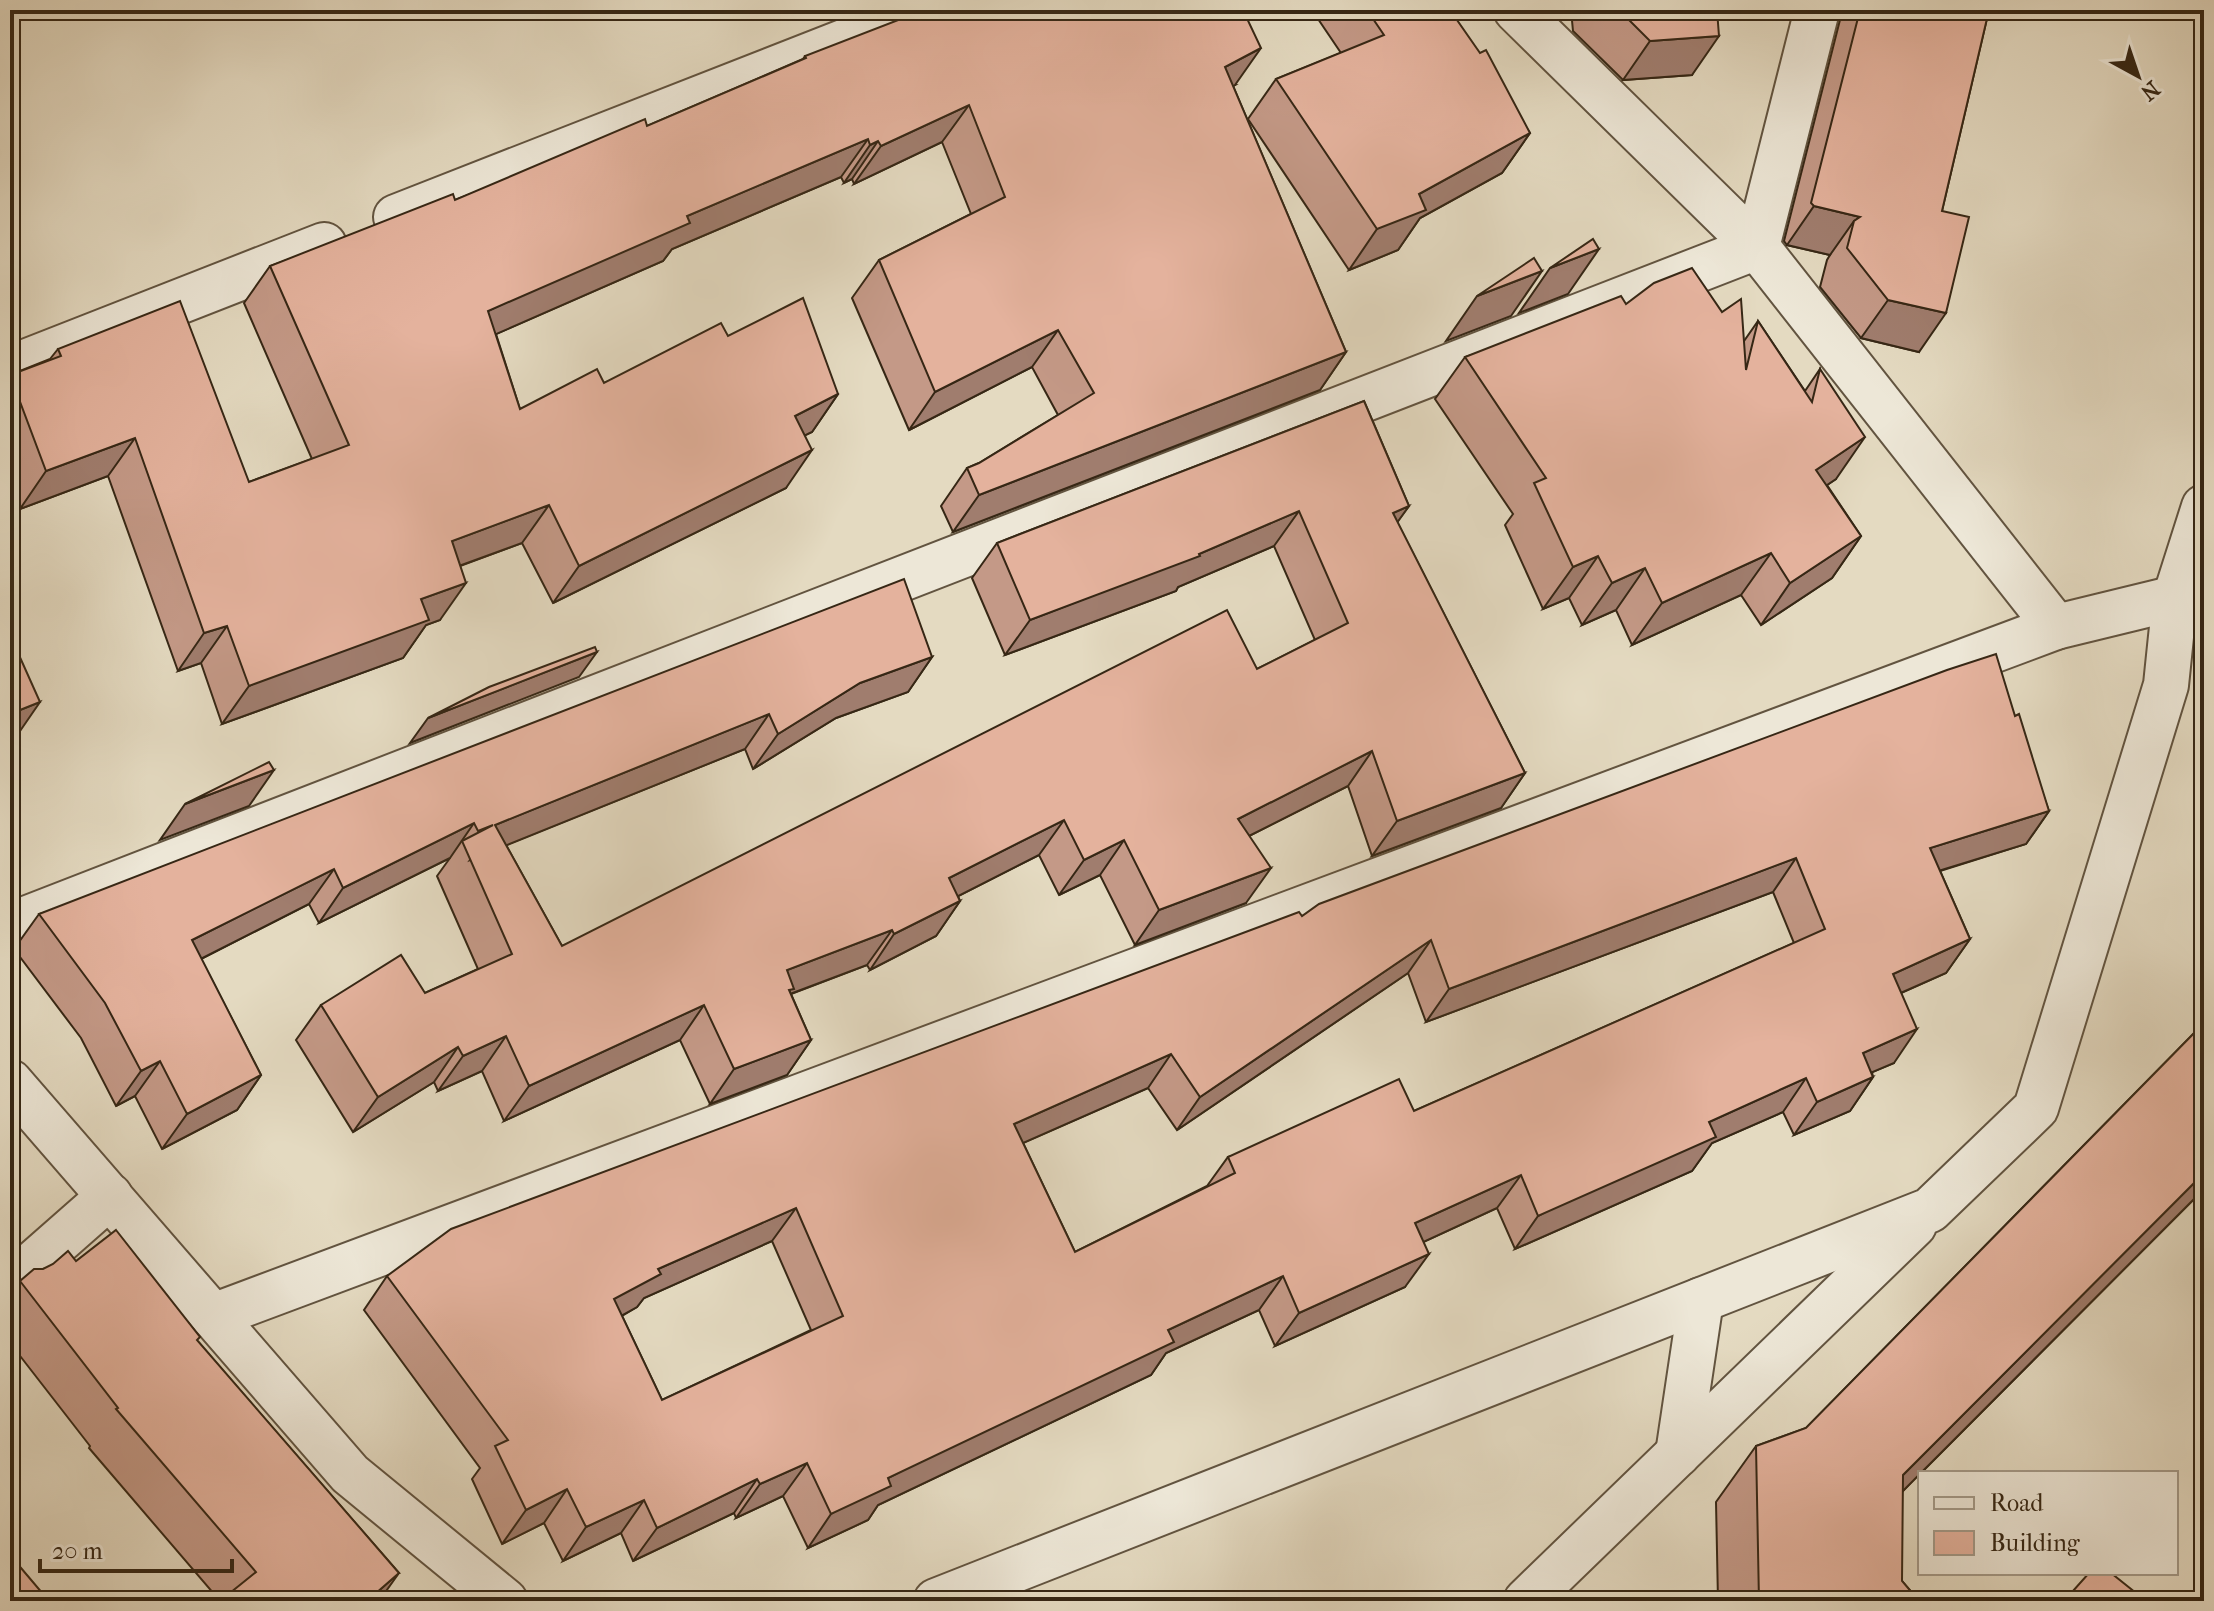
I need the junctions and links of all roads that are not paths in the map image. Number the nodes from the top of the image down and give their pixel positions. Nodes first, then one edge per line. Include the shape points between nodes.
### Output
1 (925, 10) edge
2 (1516, 10) edge
3 (1817, 10) edge
4 (1757, 247) junction
5 (10, 368) edge
6 (2204, 507) edge
7 (2190, 607) edge
8 (2056, 627) junction
9 (10, 925) edge
10 (10, 1082) edge
11 (110, 1196) junction
12 (1930, 1210) junction
13 (10, 1284) edge
14 (1701, 1300) junction
15 (213, 1316) junction
16 (1678, 1454) junction
17 (505, 1601) edge
18 (936, 1601) edge
19 (1526, 1601) edge

1 - 5 street
2 - 4 street
3 - 4 street
4 - 8 street
4 - 9 street
6 - 7 street
7 - 8 street
7 - 12 street via 2036,1108
8 - 15 street
10 - 11 street
11 - 13 street
11 - 15 street
12 - 14 street
12 - 16 street
14 - 16 street
14 - 18 street
15 - 17 street via 350,1474
16 - 19 street

